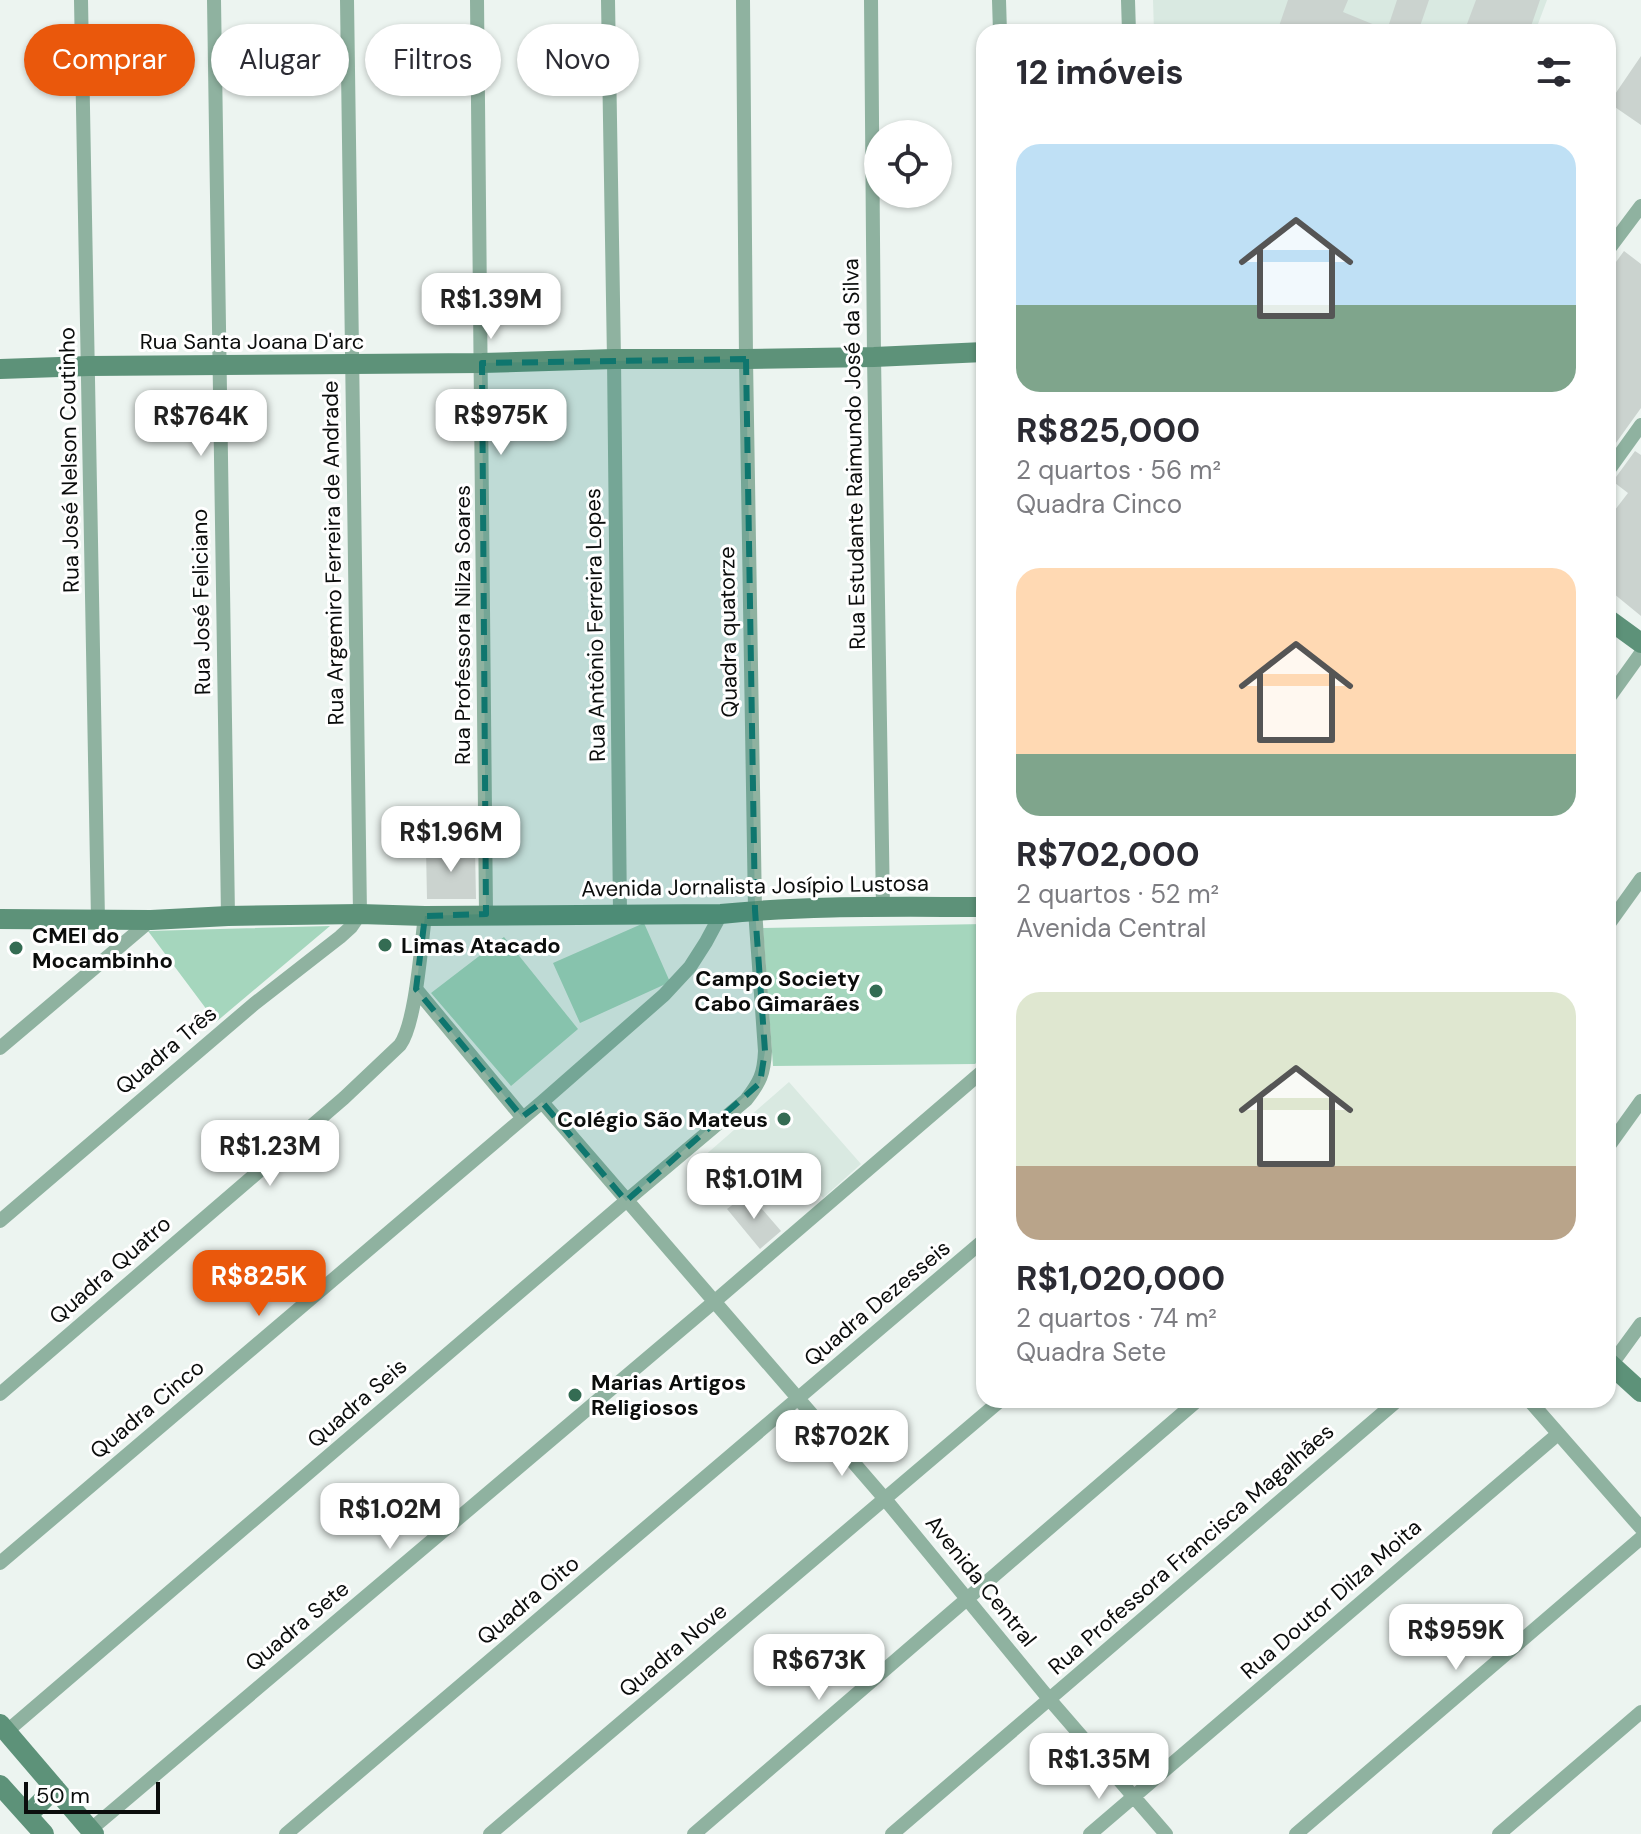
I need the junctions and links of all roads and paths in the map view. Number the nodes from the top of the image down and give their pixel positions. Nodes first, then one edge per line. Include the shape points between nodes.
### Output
1 (81, 0) edge
2 (214, 0) edge
3 (347, 0) edge
4 (477, 0) edge
5 (608, 0) edge
6 (743, 0) edge
7 (871, 0) edge
8 (999, 0) edge
9 (1128, 0) edge
10 (1000, 24) edge
11 (1129, 24) edge
12 (1641, 206) edge
13 (1616, 239) edge
14 (976, 352) edge
15 (874, 357) junction
16 (614, 359) junction
17 (746, 359) junction
18 (482, 363) junction
19 (352, 364) junction
20 (89, 366) junction
21 (219, 366) junction
22 (0, 369) edge
23 (1641, 425) edge
24 (1616, 460) edge
25 (1616, 625) edge
26 (1641, 643) edge
27 (1641, 653) edge
28 (1616, 688) edge
29 (1641, 879) edge
30 (883, 907) junction
31 (976, 907) edge
32 (755, 910) junction
33 (620, 913) junction
34 (360, 914) junction
35 (486, 914) junction
36 (721, 914) junction
37 (1616, 914) edge
38 (228, 916) junction
39 (425, 916) junction
40 (0, 919) edge
41 (98, 920) junction
42 (151, 920) junction
43 (416, 989) junction
44 (0, 1048) edge
45 (976, 1077) edge
46 (1641, 1101) edge
47 (542, 1102) junction
48 (522, 1117) junction
49 (1616, 1136) edge
50 (626, 1201) junction
51 (0, 1221) edge
52 (976, 1247) edge
53 (715, 1301) junction
54 (1641, 1324) edge
55 (1616, 1355) edge
56 (1616, 1369) edge
57 (1641, 1392) edge
58 (0, 1394) edge
59 (798, 1399) junction
60 (992, 1408) edge
61 (1189, 1408) edge
62 (1389, 1408) edge
63 (1536, 1408) edge
64 (1558, 1434) junction
65 (885, 1499) junction
66 (1641, 1528) edge
67 (1641, 1538) edge
68 (0, 1563) edge
69 (968, 1599) junction
70 (1050, 1700) junction
71 (1641, 1712) edge
72 (3, 1728) edge
73 (0, 1785) edge
74 (55, 1788) junction
75 (1133, 1797) junction
76 (28, 1815) junction
77 (92, 1832) edge
78 (44, 1834) edge
79 (286, 1834) edge
80 (490, 1834) edge
81 (694, 1834) edge
82 (892, 1834) edge
83 (1090, 1834) edge
84 (1166, 1834) edge
85 (1296, 1834) edge
86 (1499, 1834) edge

1 - 20 street, Rua José Nelson Coutinho
2 - 21 street, Rua José Feliciano
3 - 19 street, Rua Argemiro Ferreira de Andrade
4 - 18 street, Rua Professora Nilza Soares
5 - 16 street, Rua Antônio Ferreira Lopes
6 - 17 street, Quadra quatorze
7 - 15 street, Rua Estudante Raimundo José da Silva
8 - 10 street
9 - 11 street
12 - 13 street
14 - 15 street, Rua Santa Joana D'arc
15 - 17 street, Rua Santa Joana D'arc
15 - 30 street, Rua Estudante Raimundo José da Silva
16 - 17 street, Rua Santa Joana D'arc
16 - 18 street, Rua Santa Joana D'arc
16 - 33 street, Rua Antônio Ferreira Lopes
17 - 32 street, Quadra quatorze
18 - 19 street, Rua Santa Joana D'arc
18 - 35 street, Rua Professora Nilza Soares
19 - 21 street, Rua Santa Joana D'arc
19 - 34 street, Rua Argemiro Ferreira de Andrade
20 - 21 street, Rua Santa Joana D'arc
20 - 22 street, Rua Santa Joana D'arc
20 - 41 street, Rua José Nelson Coutinho
21 - 38 street, Rua José Feliciano
23 - 24 street
25 - 26 street
27 - 28 street
29 - 37 street
30 - 31 street, Avenida Jornalista Josípio Lustosa
30 - 32 street, Avenida Jornalista Josípio Lustosa
32 - 36 street, Avenida Jornalista Josípio Lustosa
32 - 50 street, Quadra quatorze via 765,1051 760,1083
33 - 35 street, Avenida Jornalista Josípio Lustosa
33 - 36 street, Avenida Jornalista Josípio Lustosa
34 - 38 street, Avenida Jornalista Josípio Lustosa
34 - 39 street, Avenida Jornalista Josípio Lustosa
34 - 51 street, Quadra Três via 340,937
35 - 39 street, Avenida Jornalista Josípio Lustosa
36 - 47 street via 690,967 664,995
38 - 42 street, Avenida Jornalista Josípio Lustosa
39 - 43 street, Quadra Quatro
40 - 41 street, Avenida Jornalista Josípio Lustosa
41 - 42 street, Avenida Jornalista Josípio Lustosa
42 - 44 street
43 - 48 street
43 - 58 street, Quadra Quatro via 406,1037 373,1072
45 - 53 street, Quadra Sete
46 - 49 street
47 - 48 street, Quadra Cinco
47 - 50 street, Avenida Central
48 - 68 street, Quadra Cinco
50 - 53 street, Avenida Central
50 - 72 street, Quadra Seis
52 - 59 street, Quadra Dezesseis
53 - 59 street, Avenida Central
53 - 77 street, Quadra Sete
54 - 55 street
56 - 57 street
59 - 65 street, Avenida Central
59 - 79 street, Quadra Oito
60 - 65 street, Quadra Nove
61 - 69 street
62 - 70 street, Rua Professora Francisca Magalhães
63 - 64 street
64 - 66 street
64 - 75 street, Rua Doutor Dilza Moita
65 - 69 street, Avenida Central
65 - 80 street, Quadra Nove
67 - 85 street
69 - 70 street, Avenida Central
69 - 81 street
70 - 75 street, Avenida Central
70 - 82 street, Rua Professora Francisca Magalhães
71 - 86 street
72 - 74 street
73 - 76 street
74 - 76 street
74 - 77 street
75 - 83 street, Rua Doutor Dilza Moita
75 - 84 street, Avenida Central
76 - 78 street

